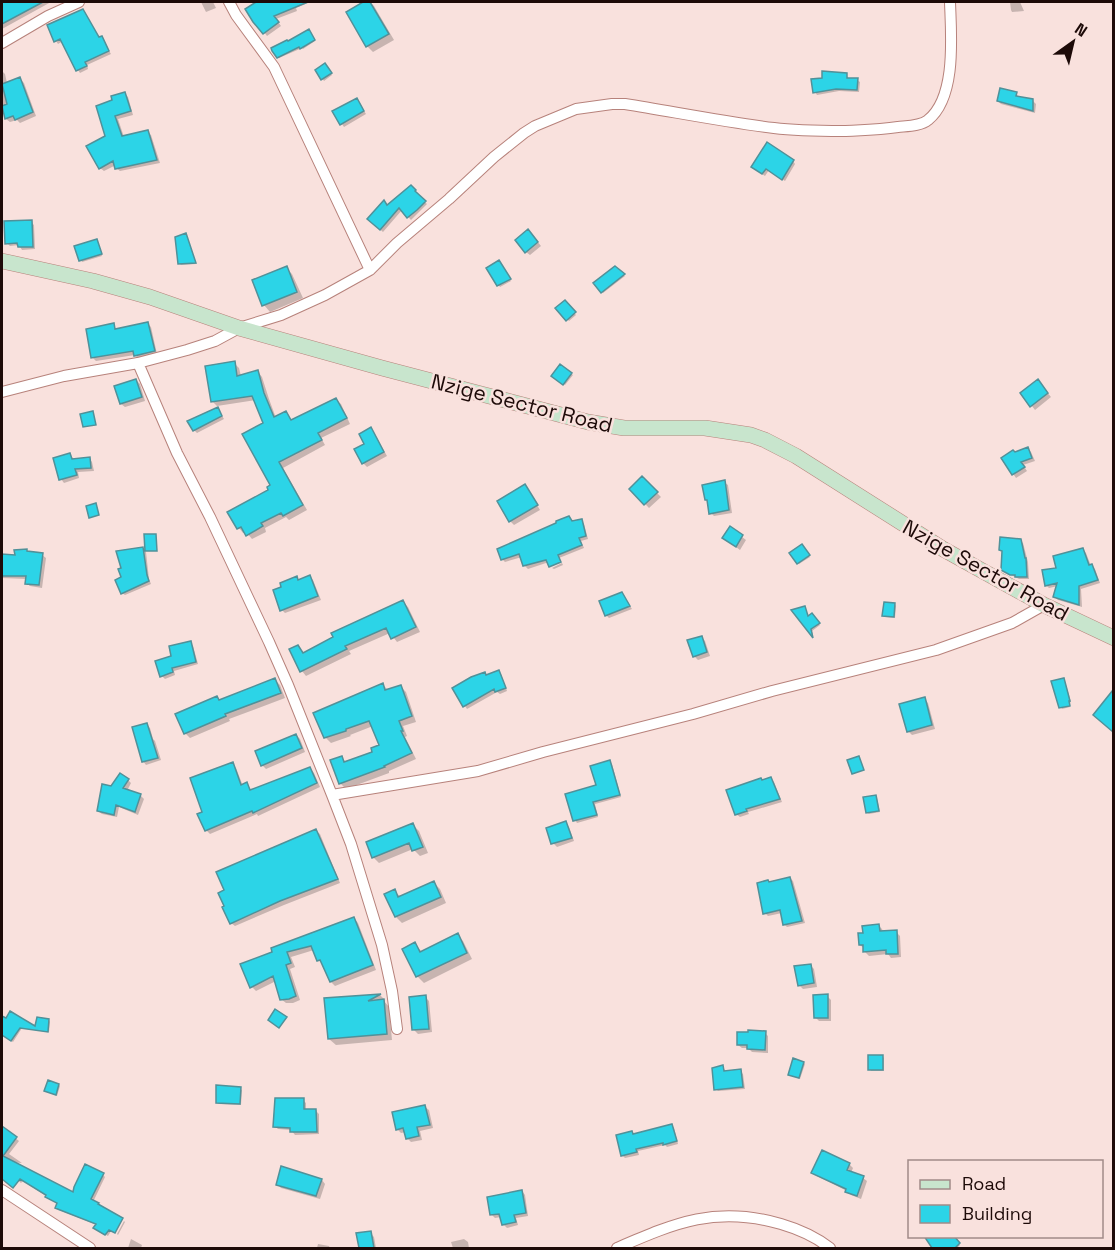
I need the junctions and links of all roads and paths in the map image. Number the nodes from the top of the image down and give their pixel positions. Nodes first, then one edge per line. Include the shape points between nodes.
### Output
1 (79, 2) edge
2 (229, 2) edge
3 (950, 2) edge
4 (2, 43) edge
5 (2, 261) edge
6 (370, 270) junction
7 (239, 328) junction
8 (138, 363) junction
9 (2, 392) edge
10 (1044, 605) junction
11 (1113, 638) edge
12 (332, 795) junction
13 (397, 1029) dead end
14 (2, 1190) edge
15 (90, 1248) edge
16 (617, 1248) edge
17 (830, 1248) edge

1 - 4 street
2 - 6 street via 274,67
3 - 6 street via 949,78 942,101 927,121 878,130 816,131 625,104 576,109 535,126 509,145
5 - 7 main road, Nzige Sector Road via 150,297
6 - 7 street via 281,315
7 - 8 street via 215,341
7 - 10 main road, Nzige Sector Road via 588,422 624,428 711,429 758,437
8 - 9 street
8 - 12 street via 269,642
10 - 11 main road, Nzige Sector Road
10 - 12 street via 1012,623 936,650 478,771
12 - 13 street via 382,945
14 - 15 street
16 - 17 street via 678,1223 737,1216 795,1228

